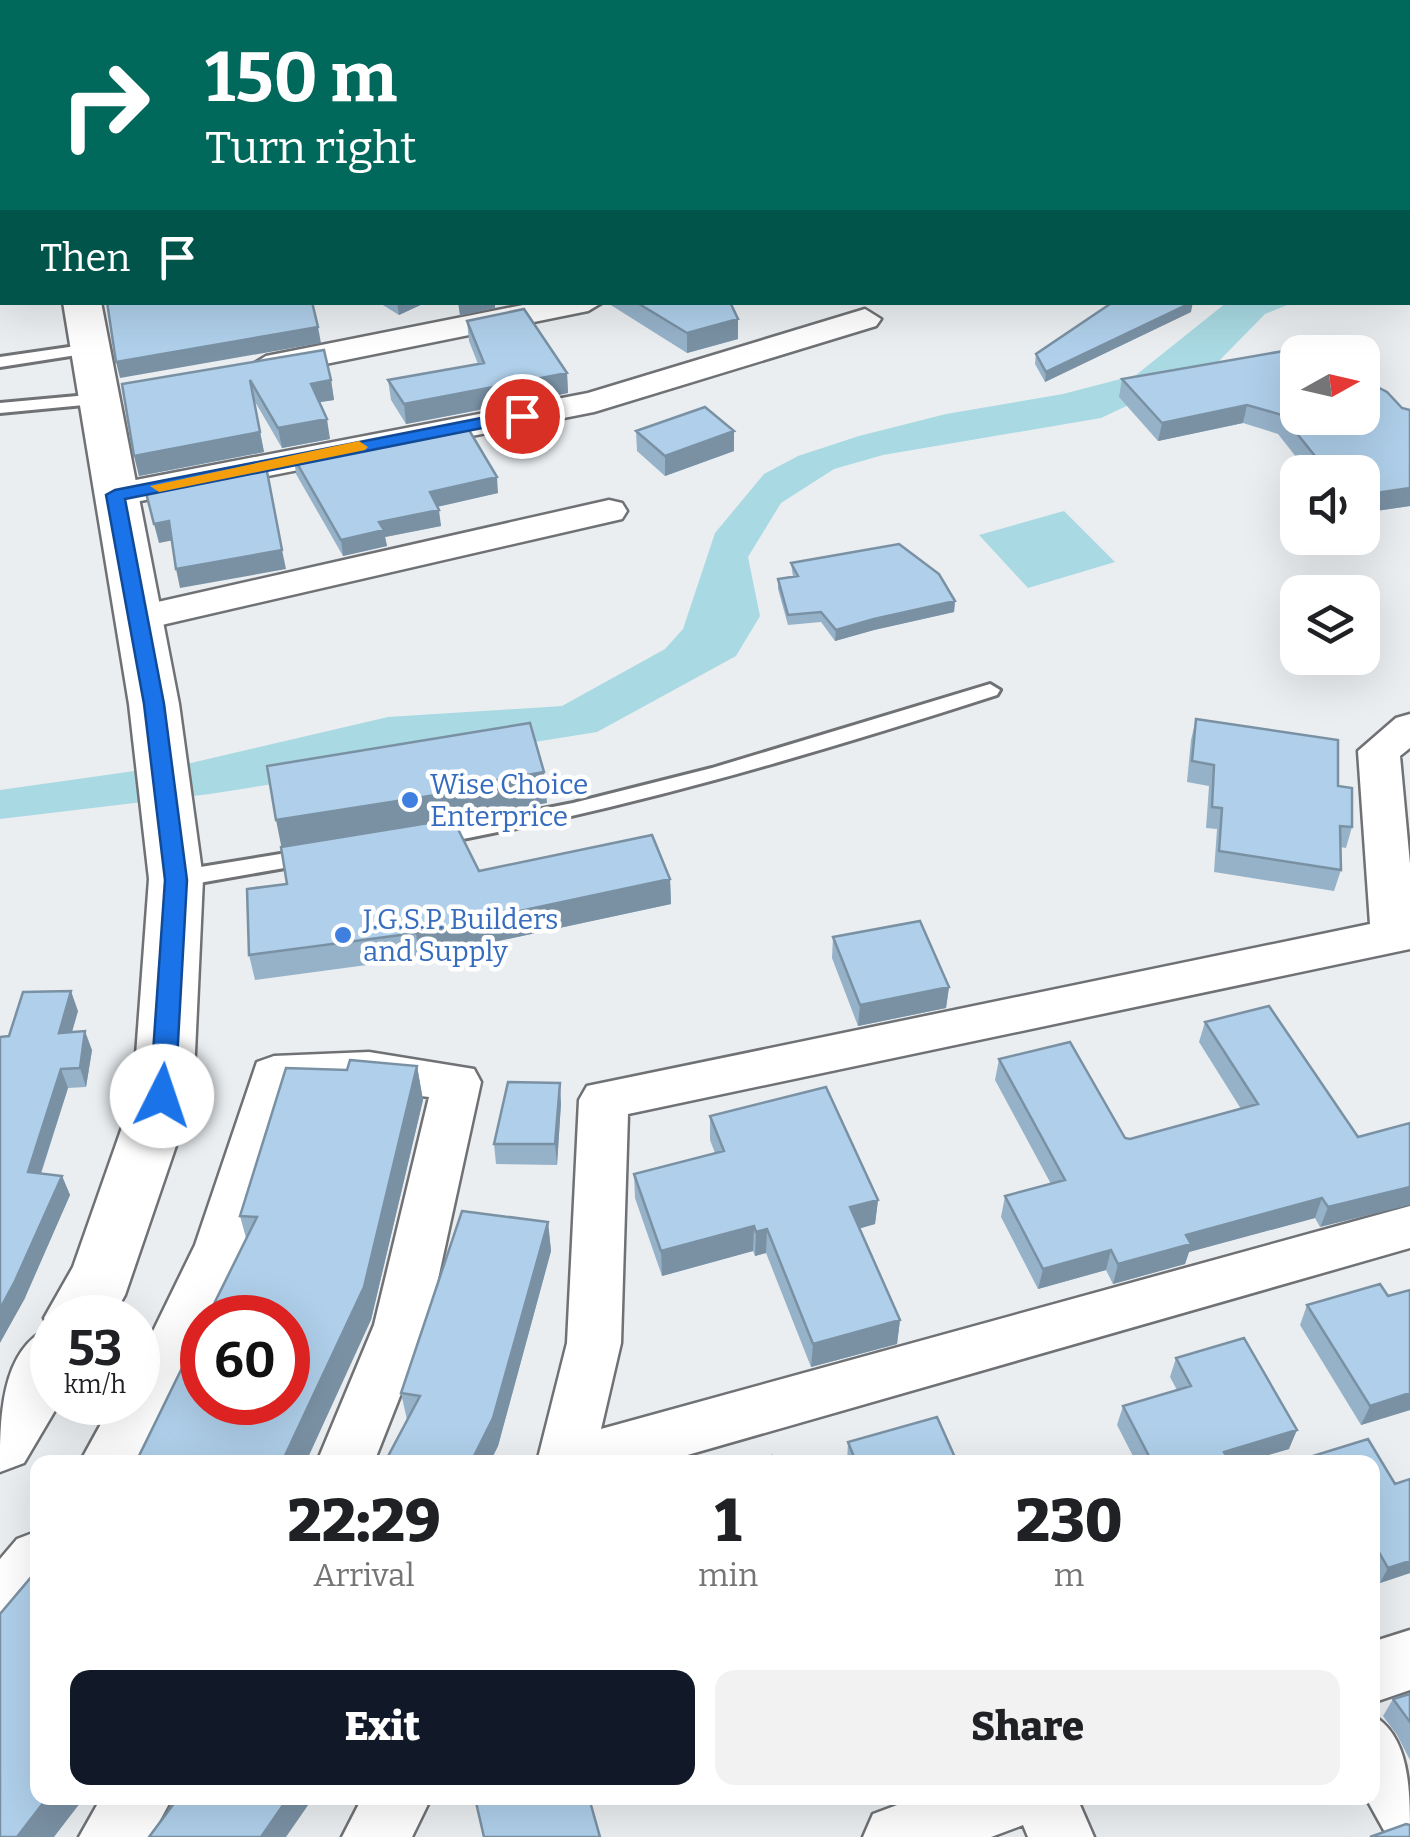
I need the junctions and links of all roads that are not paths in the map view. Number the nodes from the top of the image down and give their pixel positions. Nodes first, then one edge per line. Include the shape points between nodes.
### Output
1 (83, 305) edge
2 (573, 305) edge
3 (865, 320) dead end
4 (90, 348) junction
5 (0, 362) edge
6 (232, 372) edge
7 (111, 394) junction
8 (0, 408) edge
9 (115, 495) junction
10 (610, 511) dead end
11 (140, 618) junction
12 (990, 690) dead end
13 (1410, 727) edge
14 (402, 842) edge
15 (327, 855) edge
16 (176, 880) junction
17 (1402, 935) edge
18 (1410, 1227) edge
19 (90, 1295) edge
20 (30, 1392) edge
21 (0, 1441) edge
22 (112, 1455) edge
23 (350, 1455) edge
24 (567, 1455) edge
25 (599, 1455) edge
26 (30, 1568) edge
27 (0, 1603) edge
28 (1410, 1660) edge
29 (1380, 1670) edge
30 (1380, 1760) edge
31 (135, 1805) edge
32 (396, 1805) edge
33 (990, 1805) edge
34 (1047, 1805) edge
35 (1410, 1814) edge
36 (112, 1837) edge
37 (375, 1837) edge
38 (896, 1837) edge
39 (1061, 1837) edge

1 - 4 main road
2 - 6 street
3 - 9 street via 594,402
4 - 5 lane
4 - 7 main road
7 - 8 lane
7 - 9 main road
9 - 11 main road
10 - 11 street
11 - 16 main road
12 - 14 lane via 790,754 534,821
13 - 17 street via 1378,750
15 - 16 lane
16 - 19 main road via 162,1096
17 - 24 street via 604,1100 594,1343
18 - 25 street
20 - 21 main road
22 - 23 street via 222,1244 274,1075 369,1070 457,1082 426,1235 368,1420
26 - 27 street
28 - 29 street
30 - 35 street
31 - 36 street
32 - 37 street
33 - 38 street
34 - 39 street

